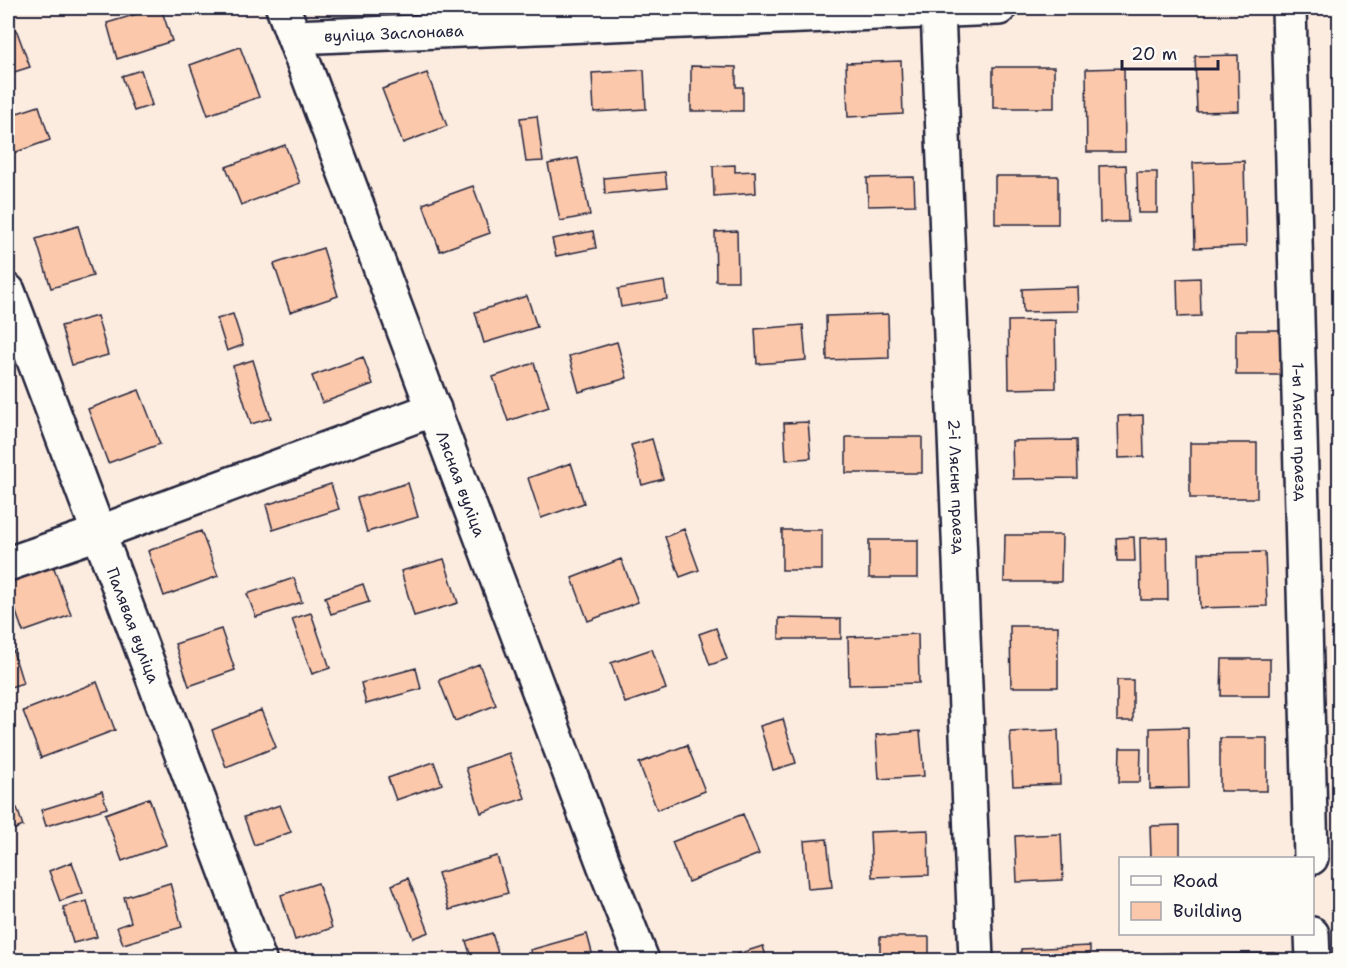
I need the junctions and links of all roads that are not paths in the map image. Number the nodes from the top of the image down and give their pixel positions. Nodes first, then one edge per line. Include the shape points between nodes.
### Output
1 (999, 8) edge
2 (1288, 8) edge
3 (938, 10) junction
4 (289, 22) edge
5 (8, 291) edge
6 (434, 409) junction
7 (98, 533) junction
8 (8, 564) edge
9 (1311, 857) edge
10 (1312, 935) edge
11 (259, 960) edge
12 (642, 960) edge
13 (976, 960) edge
14 (1313, 960) edge

1 - 3 street, вуліца Заслонава
2 - 9 street, 1-ы Лясны праезд
3 - 4 street, вуліца Заслонава
3 - 13 street, 2-і Лясны праезд
4 - 6 street, Лясная вуліца
5 - 7 street, Палявая вуліца
6 - 7 street
6 - 12 street, Лясная вуліца
7 - 8 street
7 - 11 street, Палявая вуліца
10 - 14 street

